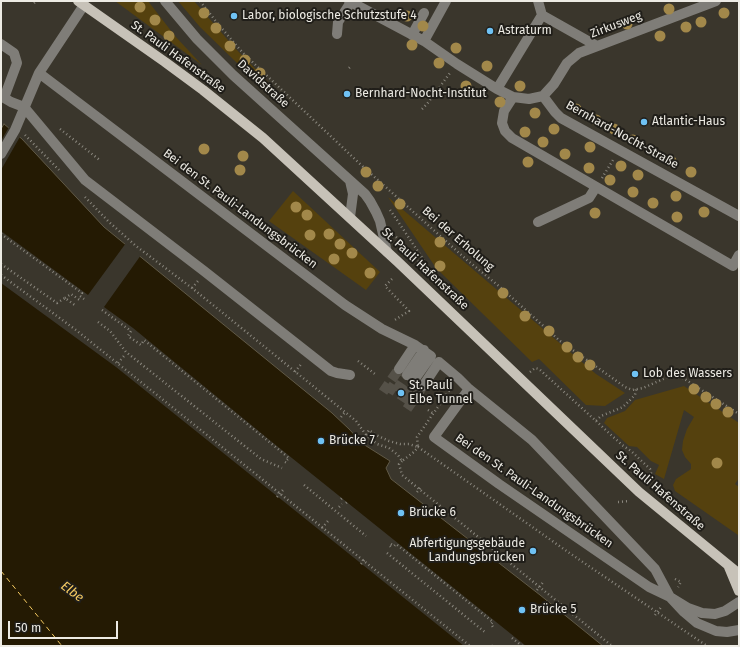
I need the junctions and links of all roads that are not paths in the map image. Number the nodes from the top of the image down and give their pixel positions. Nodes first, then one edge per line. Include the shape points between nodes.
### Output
1 (165, 1) edge
2 (446, 1) edge
3 (538, 1) edge
4 (716, 1) edge
5 (350, 2) edge
6 (81, 3) edge
7 (424, 13) dead end
8 (542, 15) junction
9 (338, 34) dead end
10 (412, 35) junction
11 (424, 41) junction
12 (1, 44) edge
13 (597, 46) junction
14 (39, 73) junction
15 (497, 89) junction
16 (543, 96) junction
17 (2, 97) edge
18 (513, 97) junction
19 (24, 107) junction
20 (1, 154) edge
21 (350, 181) junction
22 (596, 187) junction
23 (739, 216) edge
24 (350, 217) junction
25 (538, 222) dead end
26 (387, 252) junction
27 (739, 255) edge
28 (427, 353) junction
29 (350, 376) dead end
30 (423, 386) tunnel mouth
31 (469, 389) junction
32 (728, 566) junction
33 (739, 566) edge
34 (739, 574) edge
35 (739, 591) edge
36 (670, 597) junction
37 (739, 602) edge
38 (739, 630) edge

1 - 21 street, Davidstraße via 197,39 233,75
2 - 11 street
3 - 8 street
4 - 13 street, Zirkusweg
5 - 9 street via 338,22
5 - 10 street
6 - 14 street
6 - 24 main road, St. Pauli Hafenstraße via 203,90 263,138
7 - 10 street
8 - 13 street
8 - 15 street
10 - 11 street
11 - 15 street
12 - 17 street via 14,53 17,63
13 - 16 street, Zirkusweg via 580,53 567,63
14 - 19 street
14 - 28 street, Bei den St. Pauli-Landungsbrücken via 345,305 382,329
15 - 18 street
16 - 18 street
16 - 23 street, Bernhard-Nocht-Straße via 558,115
17 - 19 street
18 - 22 street via 504,111 502,122 505,131 512,138
19 - 20 street via 15,130
19 - 29 street via 85,180 330,371
21 - 24 street via 353,194
21 - 26 street, Davidstraße via 362,190 373,206 380,221
22 - 25 street via 589,198
22 - 27 street via 733,266
24 - 26 main road, St. Pauli Hafenstraße
26 - 32 main road, St. Pauli Hafenstraße via 639,492
28 - 28 street via 407,374
28 - 30 street
28 - 31 street, Bei den St. Pauli-Landungsbrücken
31 - 36 street, Bei den St. Pauli-Landungsbrücken via 532,440 654,569
31 - 36 street, Bei den St. Pauli-Landungsbrücken via 434,437 649,587
32 - 33 street
32 - 34 main road, St. Pauli Hafenstraße
32 - 35 main road
36 - 37 street, Bei den St. Pauli-Landungsbrücken via 688,608 711,614 725,611
36 - 38 street, Bei den St. Pauli-Landungsbrücken via 698,624 722,632

